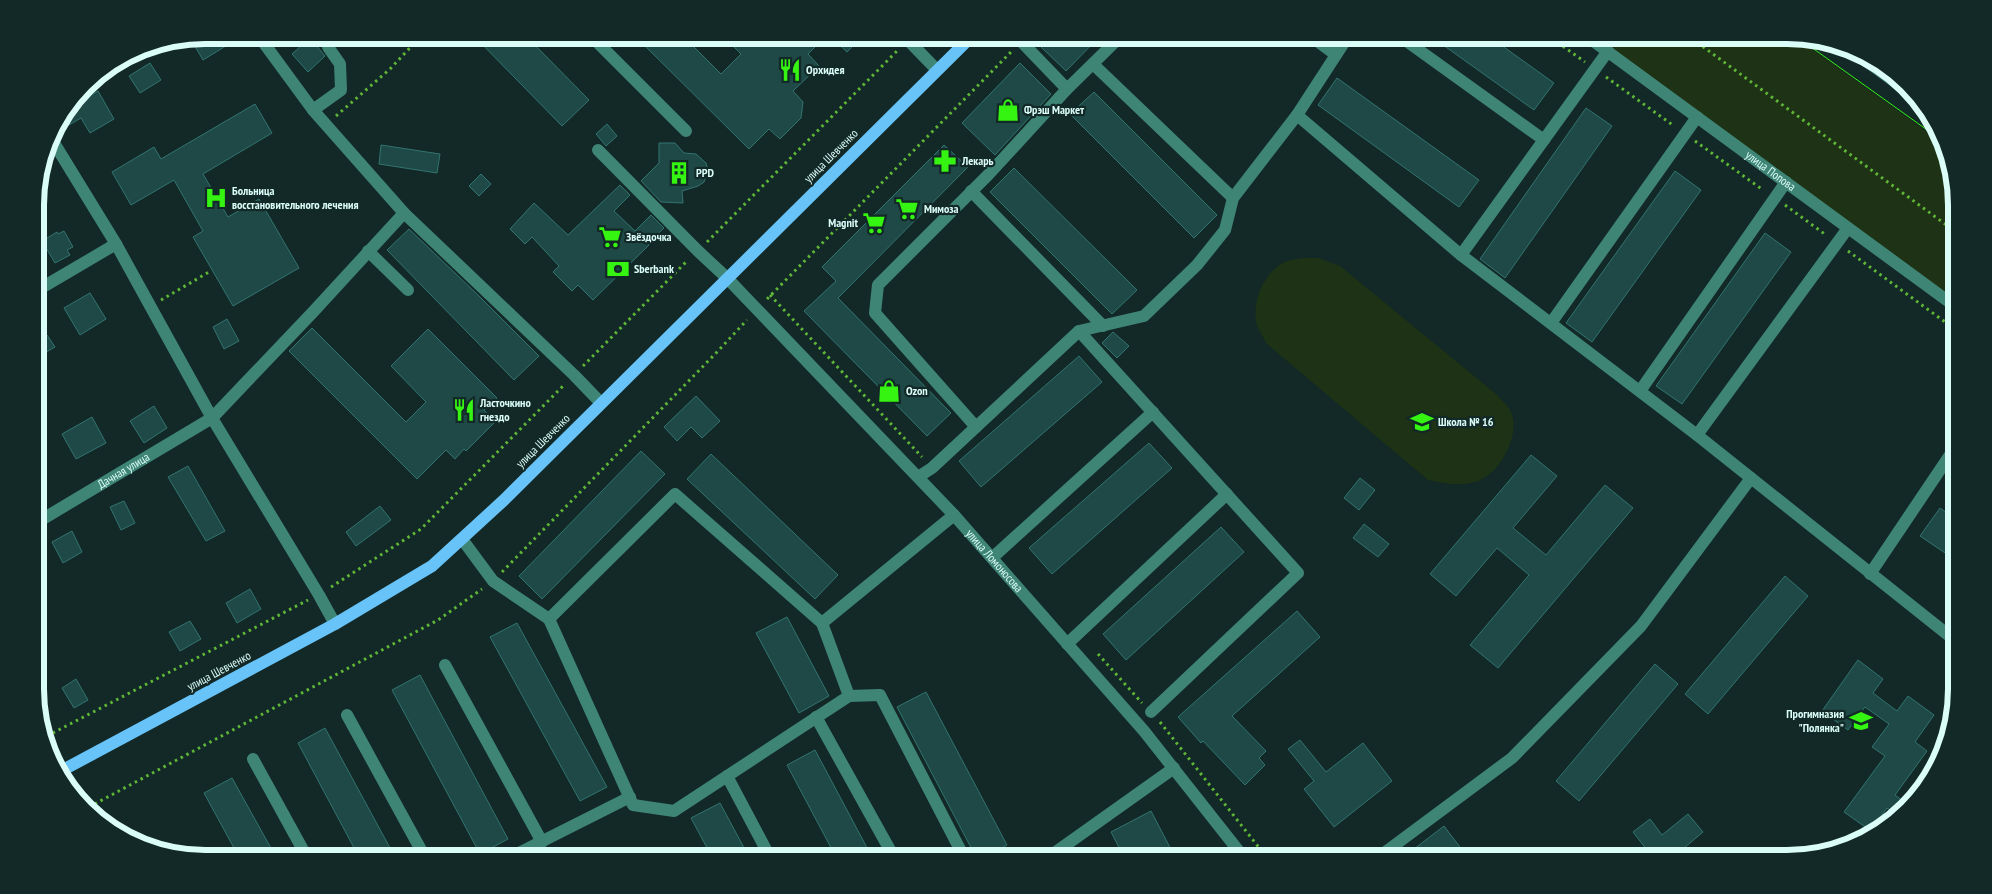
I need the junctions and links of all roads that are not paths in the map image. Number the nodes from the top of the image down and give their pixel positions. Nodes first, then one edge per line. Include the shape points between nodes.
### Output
1 (264, 44) edge
2 (599, 44) edge
3 (911, 44) edge
4 (964, 44) edge
5 (1023, 44) edge
6 (1113, 44) edge
7 (1321, 44) edge
8 (1344, 44) edge
9 (1411, 44) edge
10 (1598, 44) edge
11 (328, 47) dead end
12 (1608, 51) junction
13 (1336, 55) junction
14 (1092, 64) junction
15 (937, 70) junction
16 (1068, 89) junction
17 (312, 110) junction
18 (1297, 115) junction
19 (1697, 117) junction
20 (686, 131) dead end
21 (1544, 140) junction
22 (55, 146) edge
23 (598, 150) dead end
24 (1786, 182) junction
25 (971, 191) junction
26 (1233, 198) junction
27 (404, 213) junction
28 (1848, 228) junction
29 (116, 244) junction
30 (368, 251) junction
31 (1461, 255) junction
32 (727, 278) junction
33 (44, 286) edge
34 (408, 290) dead end
35 (1948, 301) edge
36 (1551, 323) junction
37 (1103, 326) junction
38 (1079, 331) junction
39 (1640, 392) junction
40 (601, 403) junction
41 (1153, 412) junction
42 (212, 418) junction
43 (976, 428) junction
44 (1697, 435) junction
45 (1948, 458) edge
46 (918, 477) junction
47 (1750, 478) junction
48 (1227, 494) junction
49 (954, 515) junction
50 (44, 518) edge
51 (462, 539) junction
52 (992, 558) junction
53 (1870, 574) junction
54 (549, 620) junction
55 (822, 623) junction
56 (335, 624) junction
57 (1948, 635) edge
58 (1068, 644) junction
59 (445, 665) dead end
60 (849, 696) junction
61 (1151, 712) dead end
62 (347, 715) dead end
63 (816, 718) junction
64 (253, 759) dead end
65 (1174, 768) junction
66 (65, 769) edge
67 (727, 776) junction
68 (630, 797) junction
69 (542, 842) junction
70 (303, 850) edge
71 (421, 850) edge
72 (526, 850) edge
73 (766, 850) edge
74 (890, 850) edge
75 (961, 850) edge
76 (1059, 850) edge
77 (1238, 850) edge
78 (1388, 850) edge

1 - 17 street
2 - 20 street
3 - 15 street
4 - 15 main road, улица Шевченко
5 - 16 street
6 - 14 street
7 - 13 street
8 - 13 street
9 - 21 street
10 - 12 street, улица Попова
11 - 17 street via 340,64 341,90
12 - 19 street, улица Попова
12 - 21 street
13 - 18 street
14 - 16 street
14 - 26 street
15 - 32 main road, улица Шевченко
16 - 25 street
17 - 27 street
18 - 26 street
18 - 31 street
19 - 24 street, улица Попова
19 - 36 street
21 - 31 street
22 - 29 street
23 - 32 street, улица Ломоносова
24 - 28 street, улица Попова
24 - 39 street
25 - 37 street
25 - 43 street via 878,285 875,313
26 - 37 street via 1225,230 1197,265 1144,316
27 - 30 street, Дачная улица
27 - 40 street
28 - 35 street, улица Попова
28 - 44 street
29 - 33 street
29 - 42 street
30 - 34 street
30 - 42 street, Дачная улица
31 - 36 street
32 - 40 main road, улица Шевченко
32 - 46 street, улица Ломоносова
36 - 39 street
37 - 38 street
38 - 41 street
38 - 43 street
39 - 44 street
40 - 51 main road, улица Шевченко
41 - 48 street
41 - 52 street
42 - 50 street, Дачная улица
42 - 56 street
43 - 46 street
44 - 47 street
45 - 53 street
46 - 49 street, улица Ломоносова
47 - 53 street
47 - 78 street via 1641,626 1518,751
48 - 58 street
48 - 61 street via 1298,573
49 - 52 street, улица Ломоносова
49 - 55 street
51 - 54 street via 493,581
51 - 56 main road, улица Шевченко via 432,566
52 - 58 street, улица Ломоносова
53 - 57 street
54 - 55 street via 675,494
54 - 68 street
55 - 60 street
56 - 66 main road, улица Шевченко
58 - 65 street, улица Ломоносова
59 - 69 street
60 - 63 street
60 - 75 street via 880,695
62 - 71 street
63 - 67 street
63 - 74 street
64 - 70 street
65 - 76 street
65 - 77 street, улица Ломоносова
67 - 68 street via 674,811 633,805
67 - 73 street
68 - 69 street
69 - 72 street

